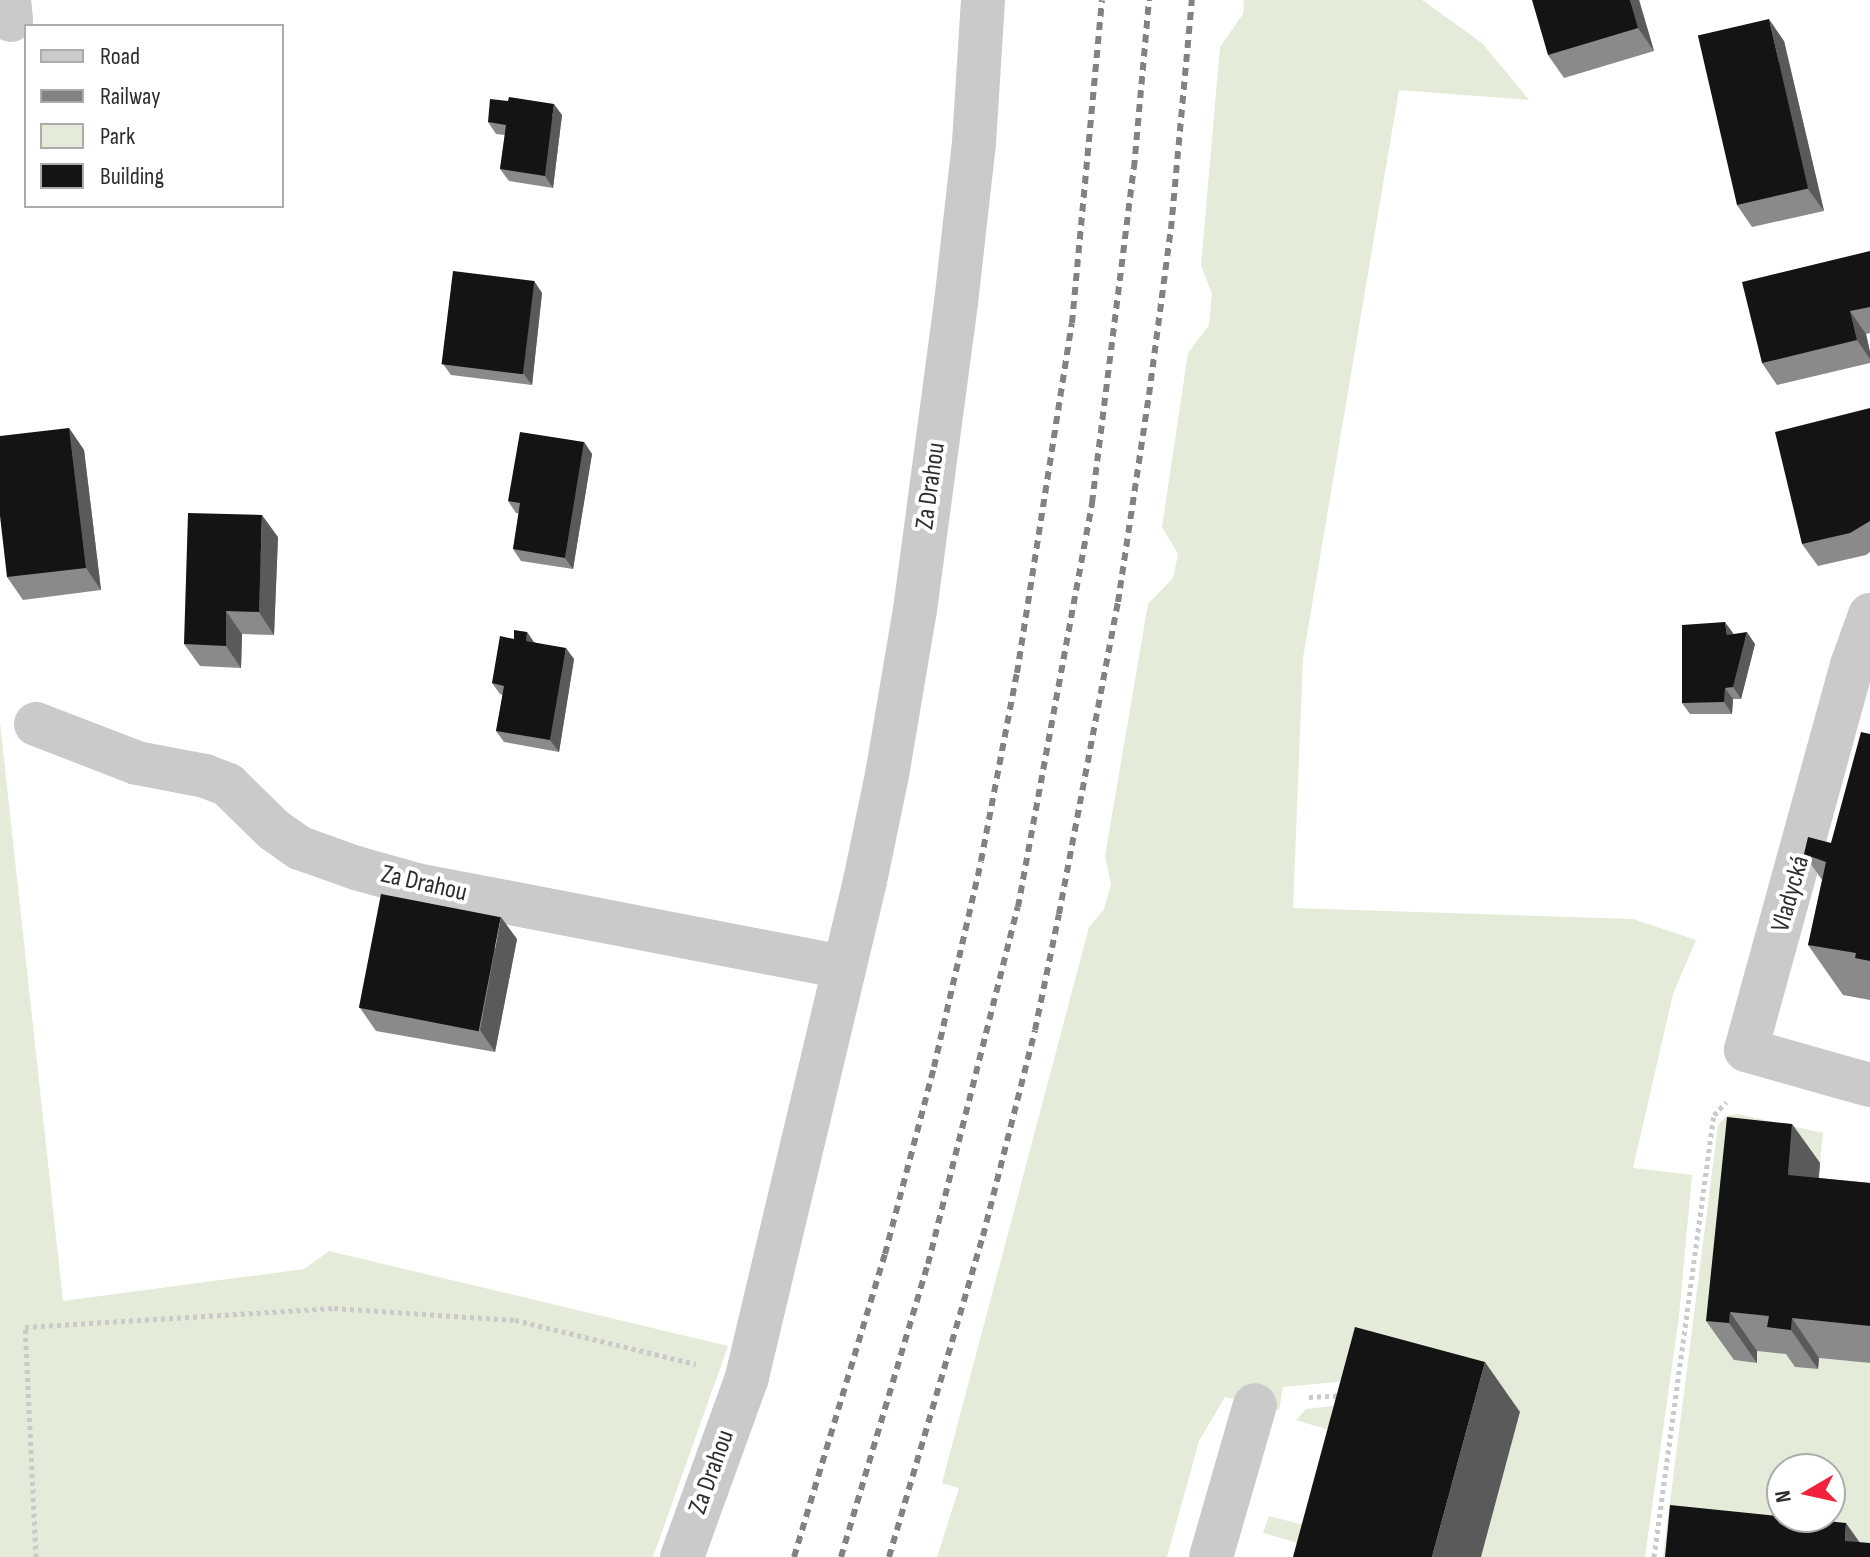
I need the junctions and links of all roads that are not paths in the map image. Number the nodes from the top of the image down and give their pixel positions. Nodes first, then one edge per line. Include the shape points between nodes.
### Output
1 (983, 0) edge
2 (1870, 615) edge
3 (36, 724) dead end
4 (844, 967) junction
5 (1870, 1085) edge
6 (1255, 1405) dead end
7 (682, 1557) edge
8 (1211, 1557) edge

1 - 4 street, Za Drahou via 974,143 915,610 887,775
2 - 5 street, Vladycká via 1746,1050
3 - 4 street, Za Drahou via 137,763 228,785 300,848 356,868 417,885
4 - 7 street, Za Drahou via 747,1377
6 - 8 street

